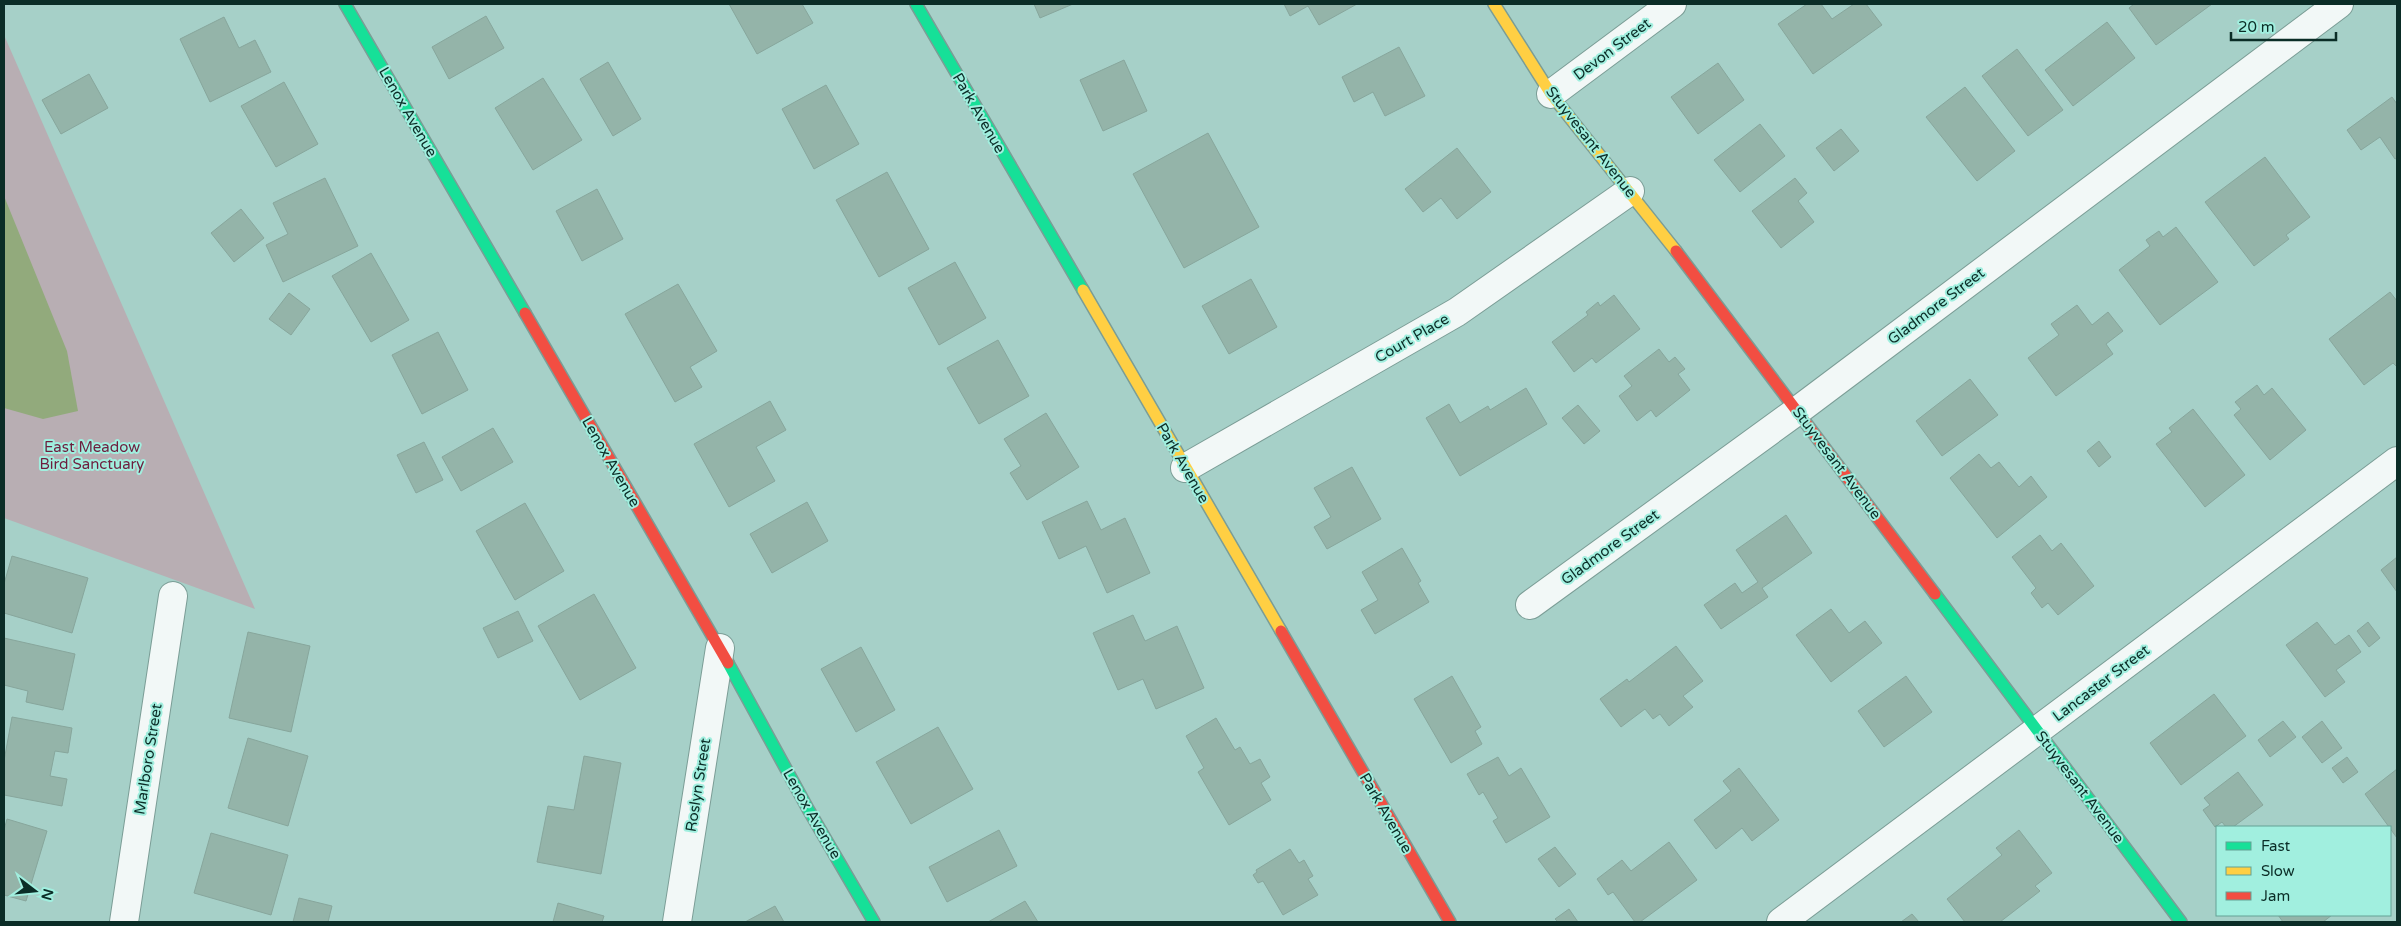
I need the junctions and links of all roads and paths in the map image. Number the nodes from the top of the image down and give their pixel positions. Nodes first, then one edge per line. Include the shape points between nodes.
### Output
1 (345, 4) edge
2 (916, 4) edge
3 (1494, 4) edge
4 (1672, 4) edge
5 (2340, 4) edge
6 (1551, 94) junction
7 (1630, 191) junction
8 (1797, 411) junction
9 (2397, 461) edge
10 (1186, 468) junction
11 (173, 596) dead end
12 (1530, 605) dead end
13 (720, 648) junction
14 (2038, 731) junction
15 (124, 922) edge
16 (678, 922) edge
17 (874, 922) edge
18 (1450, 922) edge
19 (1781, 922) edge
20 (2181, 922) edge

1 - 13 street, Lenox Avenue
2 - 10 street, Park Avenue
3 - 6 street, Stuyvesant Avenue
4 - 6 street, Devon Street
5 - 8 street, Gladmore Street
6 - 7 street, Stuyvesant Avenue
7 - 8 street, Stuyvesant Avenue
7 - 10 street, Court Place via 1457,312
8 - 12 street, Gladmore Street
8 - 14 street, Stuyvesant Avenue
9 - 14 street, Lancaster Street
10 - 18 street, Park Avenue
11 - 15 street, Marlboro Street
13 - 16 street, Roslyn Street
13 - 17 street, Lenox Avenue
14 - 19 street, Lancaster Street
14 - 20 street, Stuyvesant Avenue

